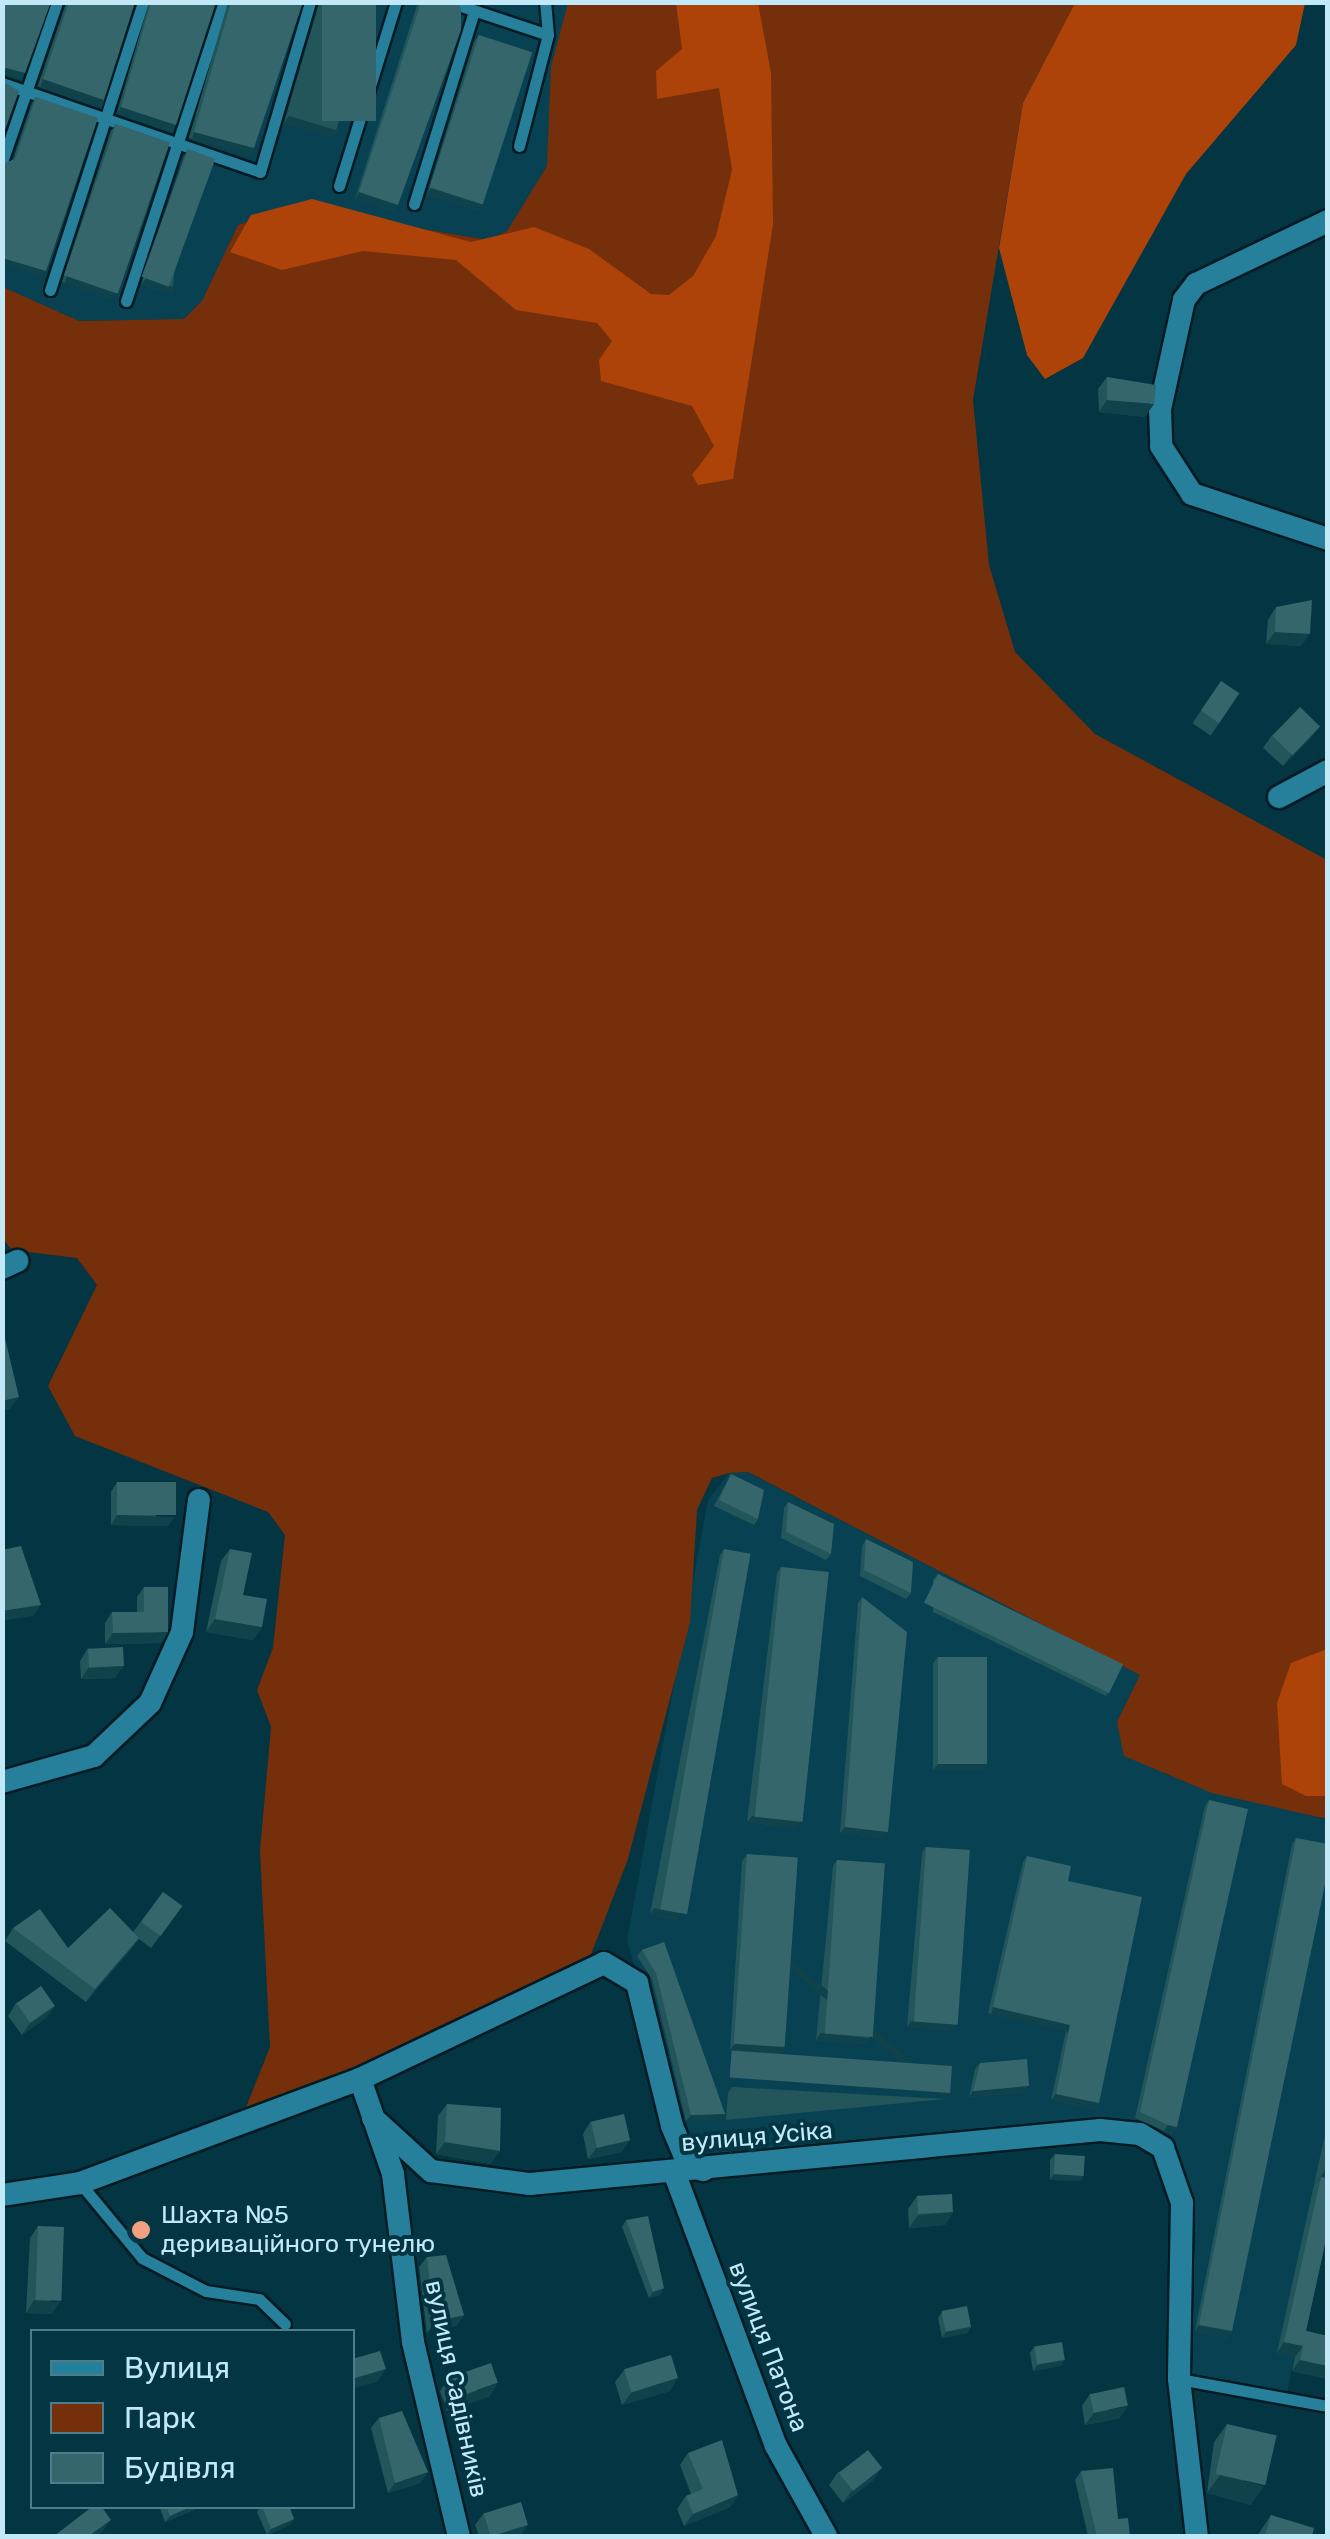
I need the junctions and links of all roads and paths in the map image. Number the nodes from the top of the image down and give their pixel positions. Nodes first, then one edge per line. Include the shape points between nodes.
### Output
1 (57, 2) edge
2 (143, 2) edge
3 (224, 2) edge
4 (310, 2) edge
5 (396, 2) edge
6 (449, 2) edge
7 (545, 2) edge
8 (474, 11) junction
9 (548, 35) junction
10 (2, 82) edge
11 (27, 91) junction
12 (105, 118) junction
13 (178, 143) junction
14 (519, 146) dead end
15 (2, 162) edge
16 (338, 186) dead end
17 (414, 204) dead end
18 (1328, 221) edge
19 (50, 290) dead end
20 (126, 302) dead end
21 (1328, 539) edge
22 (1328, 771) edge
23 (1280, 797) dead end
24 (200, 1500) dead end
25 (2, 1782) edge
26 (360, 2080) junction
27 (373, 2118) junction
28 (703, 2170) junction
29 (674, 2172) junction
30 (80, 2184) junction
31 (2, 2195) edge
32 (285, 2324) dead end
33 (1179, 2378) junction
34 (1328, 2406) edge
35 (458, 2536) edge
36 (826, 2536) edge
37 (1197, 2536) edge

1 - 11 lane
2 - 12 lane
3 - 13 lane
4 - 13 lane via 260,172
5 - 16 lane
6 - 8 lane
7 - 9 lane
8 - 9 lane
8 - 17 lane
9 - 14 lane
10 - 11 lane
11 - 12 lane
11 - 15 lane
12 - 13 lane
12 - 19 lane
13 - 20 lane
18 - 21 street via 1196,284 1184,300 1160,408 1171,472 1223,510
22 - 23 street
24 - 25 street via 182,1632 150,1703 94,1756
26 - 27 street, вулиця Садівників
26 - 28 street via 604,1963 637,1983 672,2126 689,2166
26 - 30 street
27 - 29 street, вулиця Усіка via 405,2154 476,2182
27 - 35 street, вулиця Садівників via 393,2174 413,2342
28 - 29 street, вулиця Усіка
28 - 33 street, вулиця Усіка via 1100,2130 1140,2134 1163,2148 1182,2203
29 - 36 street, вулиця Патона via 776,2446
30 - 31 street
30 - 32 lane via 142,2258 206,2292 258,2300
33 - 34 lane
33 - 37 street

